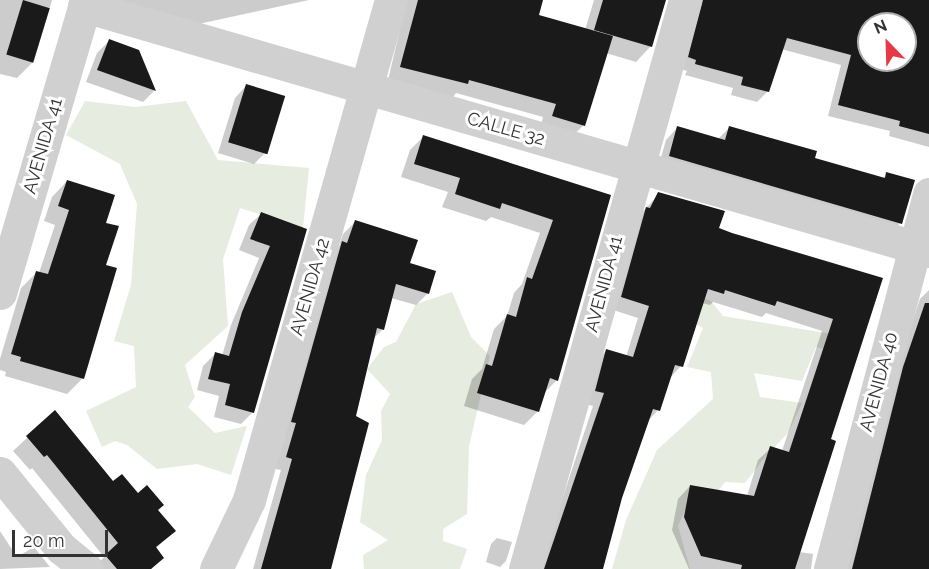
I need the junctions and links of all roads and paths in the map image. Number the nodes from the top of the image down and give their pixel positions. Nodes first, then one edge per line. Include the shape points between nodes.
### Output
1 (391, 0) edge
2 (685, 0) edge
3 (85, 3) edge
4 (367, 88) junction
5 (636, 166) junction
6 (929, 194) edge
7 (922, 249) edge
8 (0, 293) edge
9 (0, 473) edge
10 (87, 569) edge
11 (216, 569) edge
12 (525, 569) edge
13 (830, 569) edge

1 - 4 street, AVENIDA 42
2 - 5 street, AVENIDA 41
3 - 4 street, CALLE 32
3 - 8 street, AVENIDA 41
4 - 5 street, CALLE 32
4 - 11 street, AVENIDA 42 via 249,500
5 - 7 street, CALLE 32
5 - 12 street, AVENIDA 41
6 - 7 street, AVENIDA 40
7 - 13 street, AVENIDA 40
9 - 10 street via 61,548

